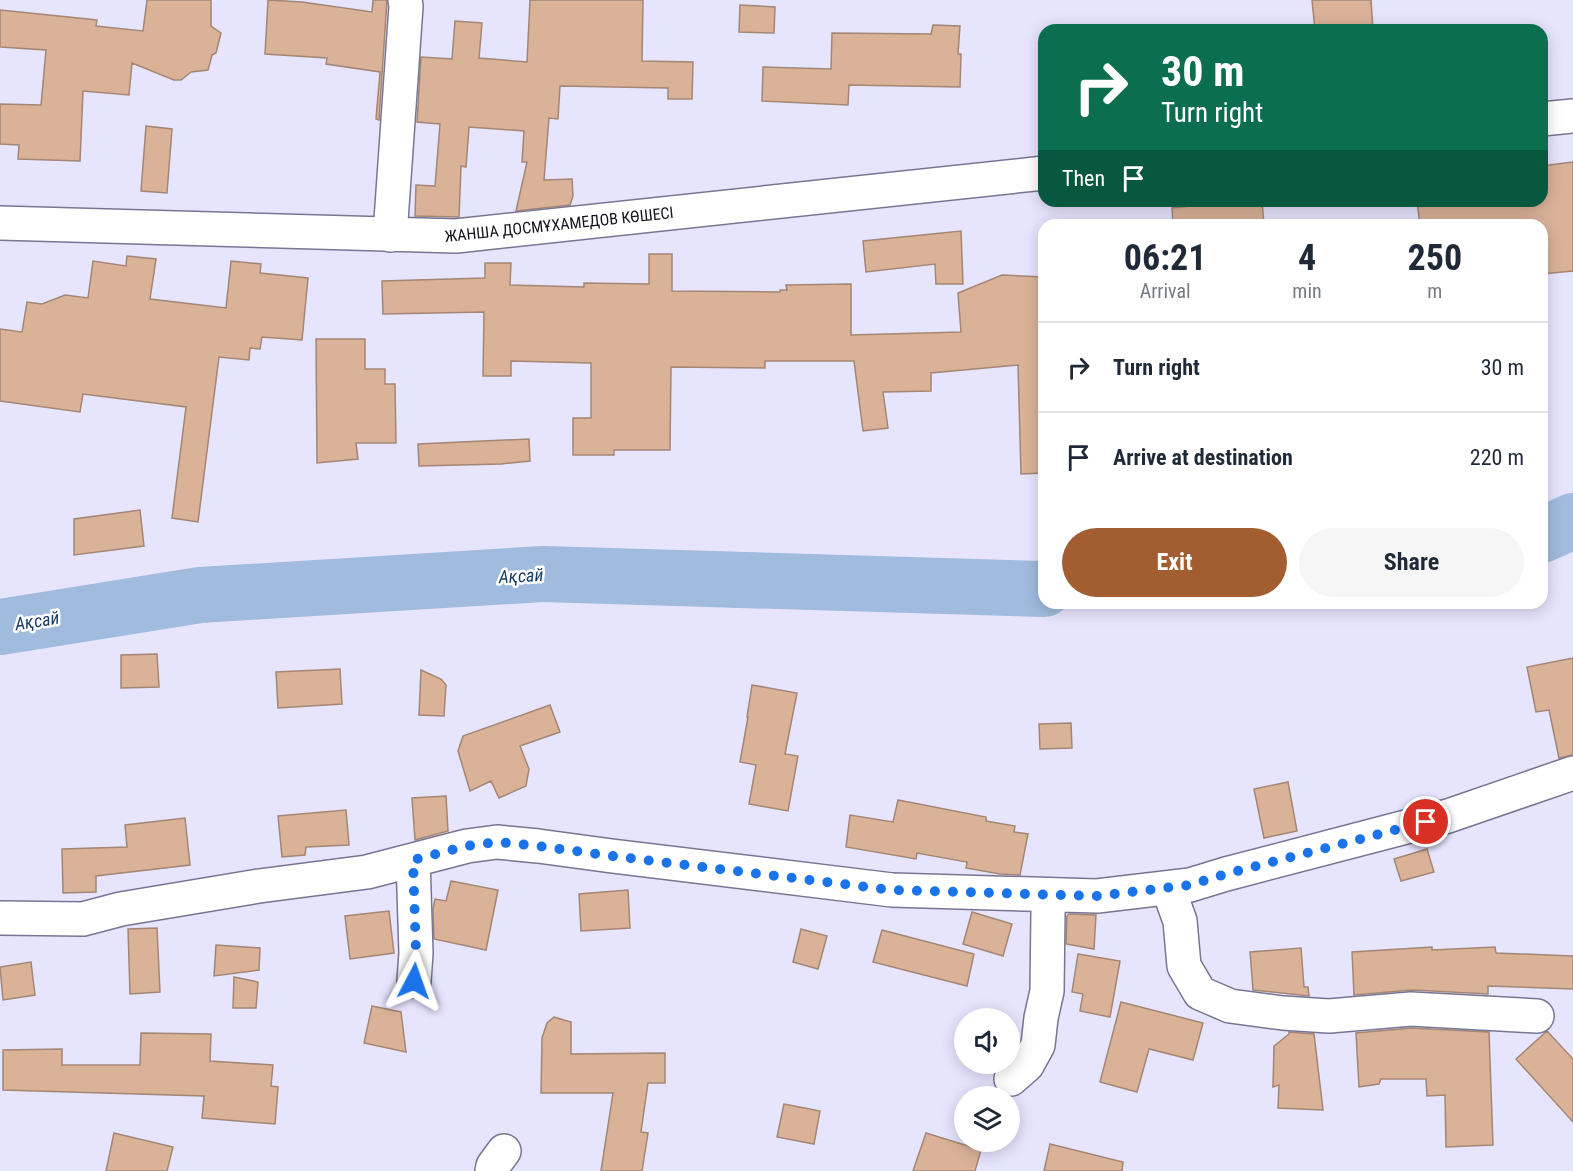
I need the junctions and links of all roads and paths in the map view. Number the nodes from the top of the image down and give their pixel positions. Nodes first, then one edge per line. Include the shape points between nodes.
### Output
1 (405, 0) edge
2 (1573, 116) edge
3 (1548, 118) edge
4 (1038, 174) edge
5 (0, 223) edge
6 (390, 235) junction
7 (1573, 773) edge
8 (413, 860) junction
9 (1168, 888) junction
10 (1051, 895) junction
11 (0, 918) edge
12 (414, 981) dead end
13 (1538, 1016) dead end
14 (1011, 1079) dead end

1 - 6 street
2 - 3 street
4 - 6 street, ЖАНША ДОСМҰХАМЕДОВ КӨШЕСІ via 456,236
5 - 6 street, ЖАНША ДОСМҰХАМЕДОВ КӨШЕСІ
7 - 9 street via 1448,816
8 - 10 street via 497,842 892,890
8 - 11 street via 367,872 259,886 84,919
8 - 12 street
9 - 10 street via 1097,896
9 - 13 street via 1179,921 1184,966 1200,993 1230,1005 1329,1016 1411,1009
10 - 14 street via 1047,991 1038,1045 1027,1065

